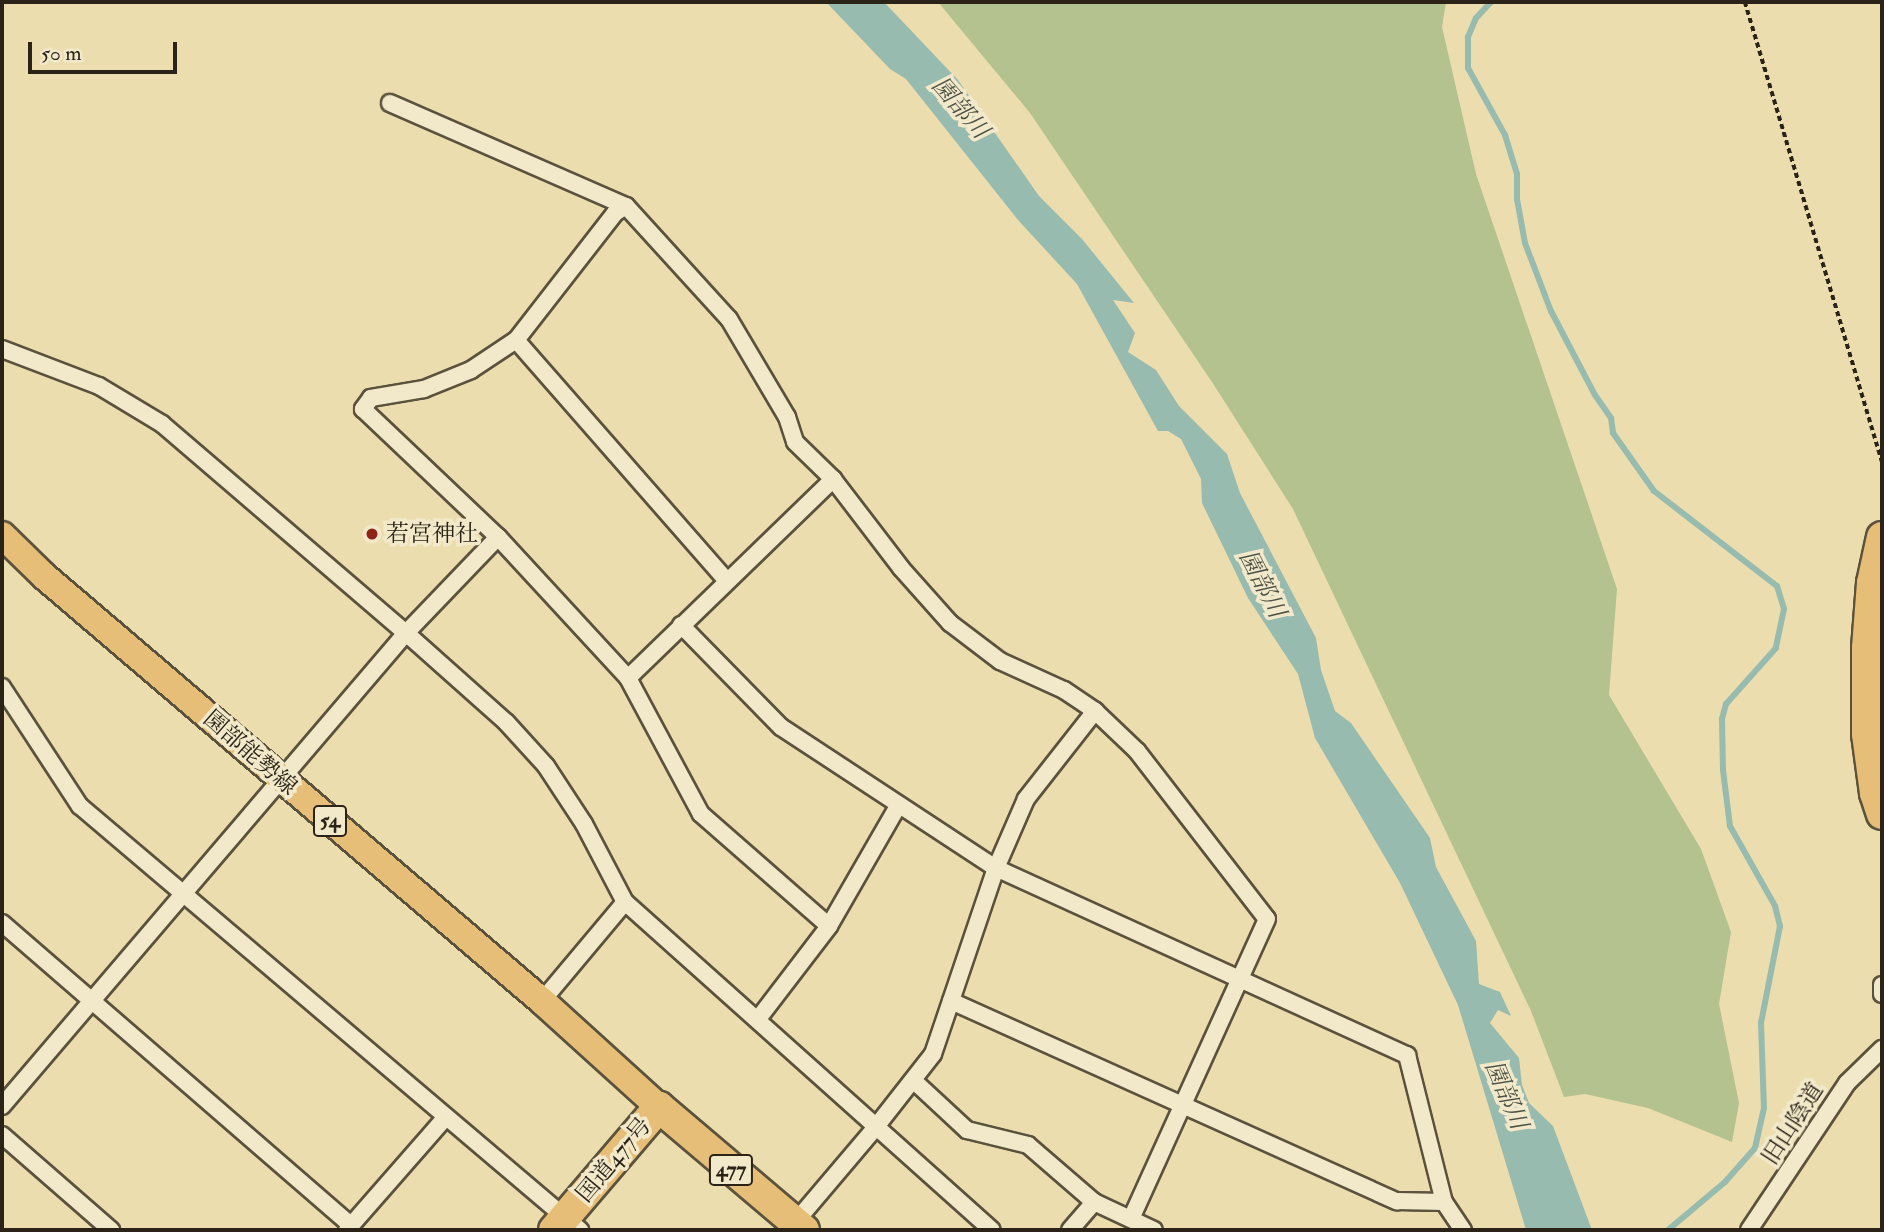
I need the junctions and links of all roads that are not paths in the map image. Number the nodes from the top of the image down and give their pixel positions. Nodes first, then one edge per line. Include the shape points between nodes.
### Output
1 (390, 103) dead end
2 (626, 206) junction
3 (516, 340) junction
4 (2, 349) edge
5 (833, 479) junction
6 (2, 535) edge
7 (498, 537) junction
8 (1882, 537) edge
9 (727, 581) junction
10 (681, 625) junction
11 (407, 633) junction
12 (628, 678) junction
13 (2, 687) edge
14 (1095, 710) junction
15 (281, 779) junction
16 (898, 806) junction
17 (1882, 814) edge
18 (996, 868) junction
19 (182, 892) junction
20 (625, 902) junction
21 (2, 923) edge
22 (829, 926) junction
23 (1239, 981) junction
24 (1882, 985) edge
25 (1882, 994) edge
26 (91, 1000) junction
27 (542, 1001) junction
28 (951, 1001) junction
29 (758, 1019) junction
30 (1882, 1049) edge
31 (913, 1080) junction
32 (1183, 1105) junction
33 (2, 1106) edge
34 (659, 1107) junction
35 (446, 1117) junction
36 (875, 1128) junction
37 (2, 1135) edge
38 (1094, 1202) junction
39 (1444, 1202) junction
40 (1131, 1219) junction
41 (566, 1226) edge
42 (349, 1228) edge
43 (795, 1228) edge
44 (111, 1230) edge
45 (992, 1230) edge
46 (1070, 1230) edge
47 (1154, 1230) edge
48 (1463, 1230) edge
49 (1749, 1230) edge

1 - 2 street
2 - 3 street via 615,213
2 - 5 street via 729,319 787,417 795,442
3 - 7 street via 471,370 424,389 371,398 363,409
3 - 9 street
4 - 11 street via 99,386 162,424
5 - 9 street
5 - 14 street via 950,623 1000,661 1064,690
6 - 15 main road, 園部能勢線 / 54
7 - 11 street
7 - 12 street
8 - 17 highway via 1868,635 1867,734
9 - 10 street
10 - 12 street
10 - 16 street via 781,727
11 - 15 street
11 - 20 street via 506,722 546,766 584,824
12 - 22 street via 701,814
13 - 19 street via 80,806
14 - 18 street via 1026,799
14 - 23 street via 1137,751 1266,919
15 - 19 street
15 - 27 main road, 園部能勢線 / 54
16 - 18 street
16 - 22 street
18 - 23 street
18 - 28 street
19 - 26 street
19 - 35 street
20 - 27 street
20 - 29 street
21 - 26 street
22 - 29 street
23 - 32 street
23 - 39 street via 1407,1055
24 - 25 street
26 - 33 street
26 - 42 street
27 - 34 main road, 園部能勢線 / 54
28 - 31 street via 933,1054
28 - 32 street
29 - 36 street
30 - 49 street, 旧山陰道 via 1847,1083
31 - 36 street
31 - 38 street via 967,1130 1028,1145
32 - 39 street via 1397,1201
32 - 40 street
34 - 41 highway, 国道477号
34 - 43 highway, 国道477号 / 477
35 - 41 street
35 - 42 street
36 - 43 street
36 - 45 street
37 - 44 street
38 - 40 street
38 - 46 street
39 - 48 street
40 - 47 street

